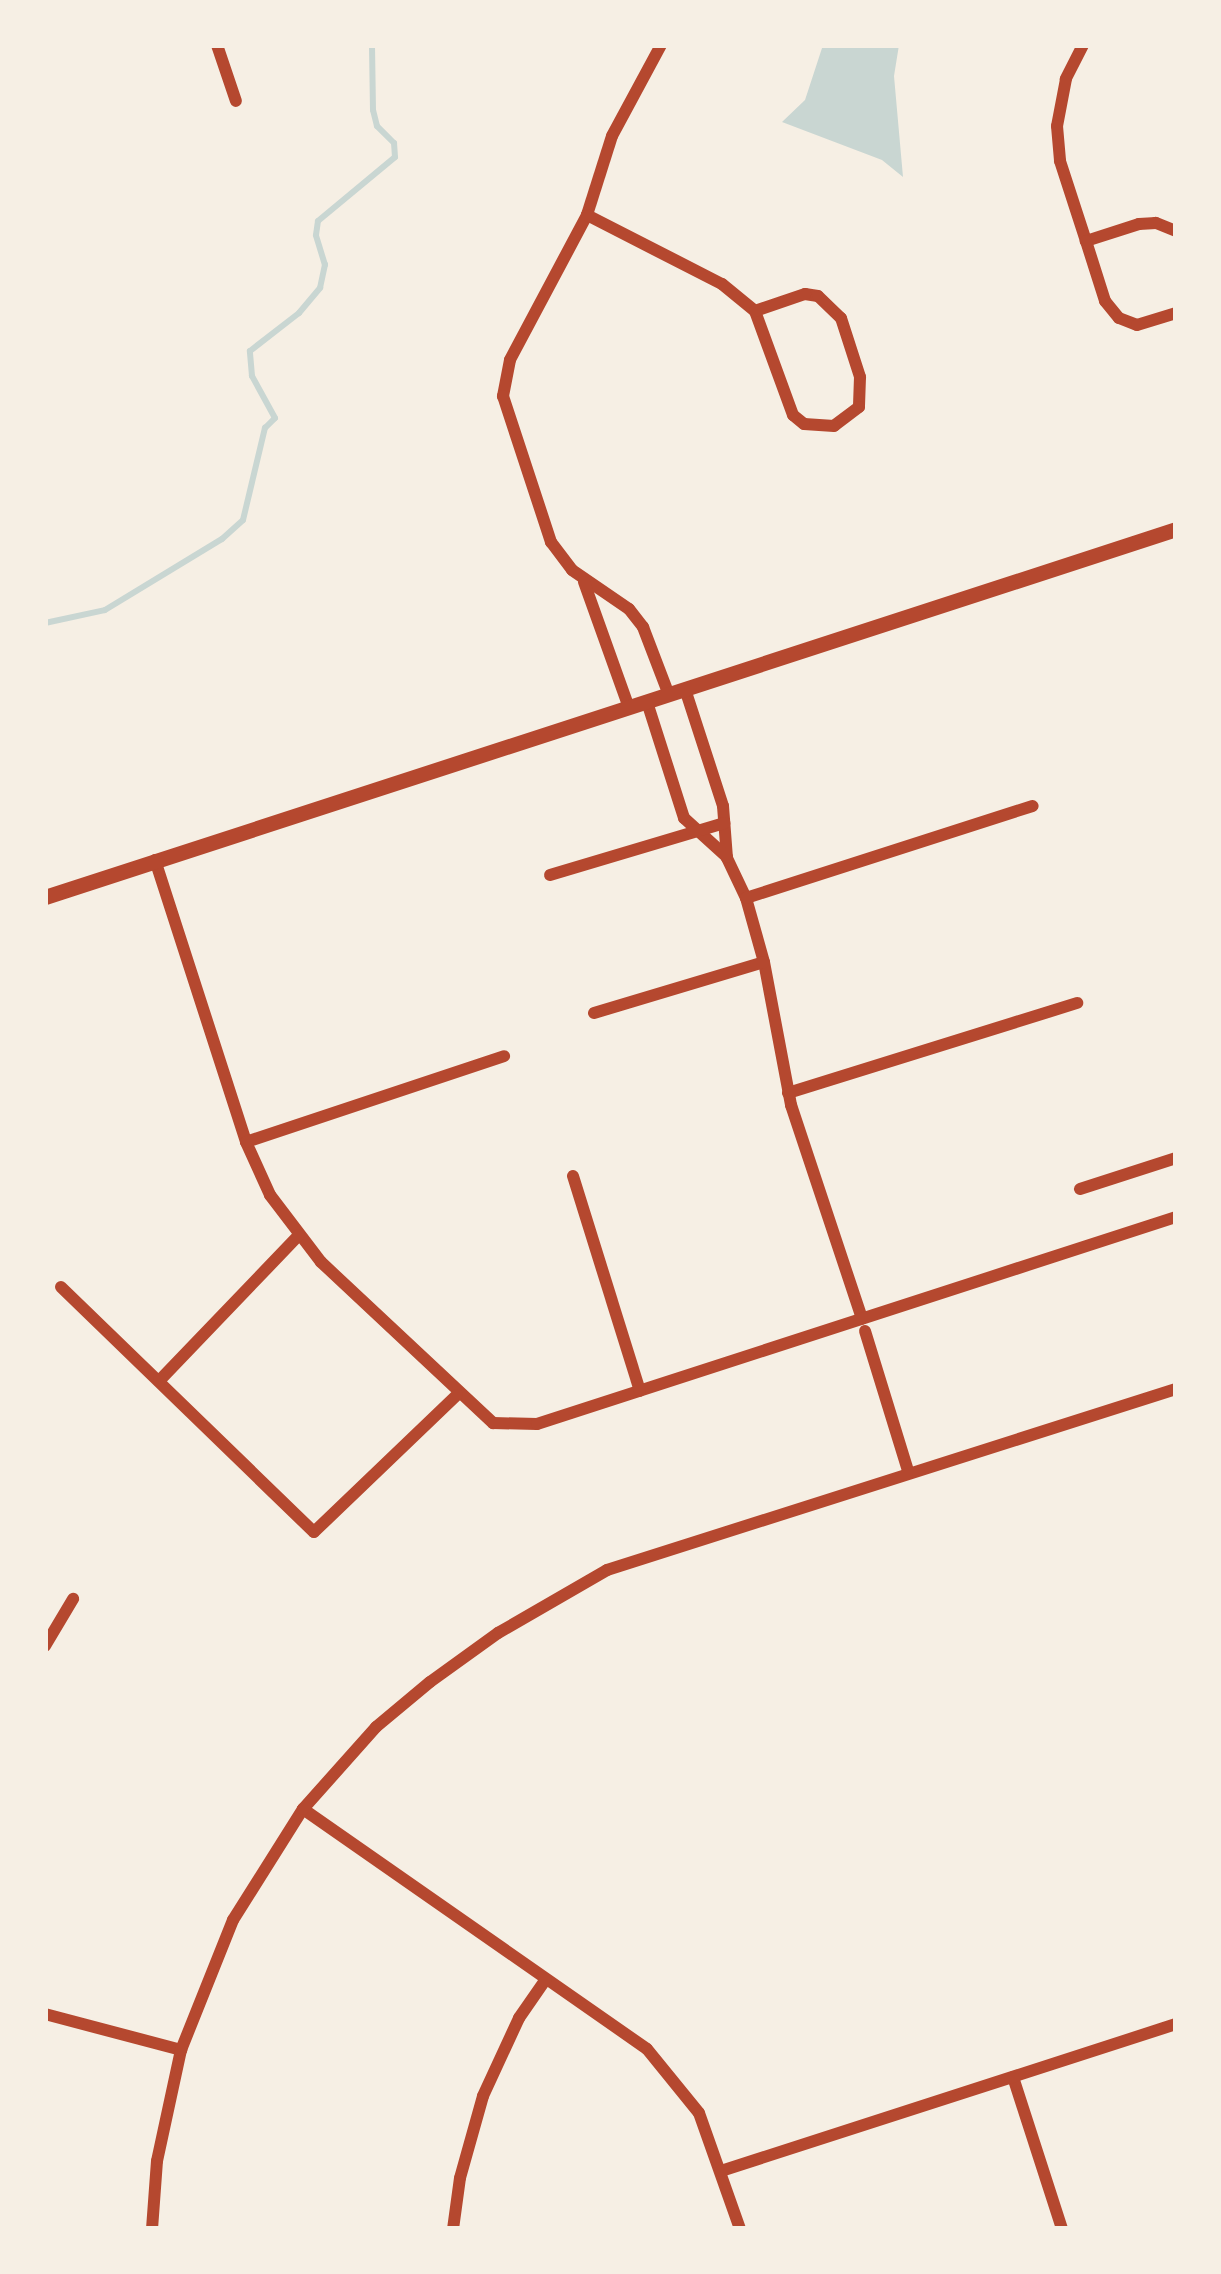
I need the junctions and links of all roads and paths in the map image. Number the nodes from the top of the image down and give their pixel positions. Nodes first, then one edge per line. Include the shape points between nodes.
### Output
1 (217, 45) edge
2 (661, 45) edge
3 (1083, 45) edge
4 (236, 101) dead end
5 (587, 215) junction
6 (1176, 231) edge
7 (1086, 241) junction
8 (755, 311) junction
9 (1176, 314) edge
10 (1176, 529) edge
11 (584, 580) junction
12 (677, 692) junction
13 (647, 702) junction
14 (629, 708) junction
15 (1033, 806) dead end
16 (724, 823) junction
17 (702, 829) junction
18 (728, 858) junction
19 (155, 860) junction
20 (550, 875) dead end
21 (45, 897) edge
22 (746, 898) junction
23 (764, 962) junction
24 (1077, 1004) dead end
25 (594, 1013) dead end
26 (504, 1056) dead end
27 (788, 1093) junction
28 (246, 1142) junction
29 (1176, 1158) edge
30 (573, 1176) dead end
31 (1080, 1189) dead end
32 (1176, 1217) edge
33 (299, 1235) junction
34 (62, 1287) dead end
35 (864, 1325) junction
36 (159, 1382) junction
37 (1176, 1389) edge
38 (640, 1390) junction
39 (457, 1395) junction
40 (908, 1472) junction
41 (73, 1599) dead end
42 (45, 1646) edge
43 (303, 1809) junction
44 (546, 1979) junction
45 (45, 2014) edge
46 (1176, 2024) edge
47 (181, 2050) junction
48 (1013, 2077) junction
49 (721, 2170) junction
50 (152, 2229) edge
51 (454, 2229) edge
52 (740, 2229) edge
53 (1062, 2229) edge

1 - 4 street
2 - 5 street via 612,136
3 - 7 street via 1057,126
5 - 8 street via 722,284
5 - 11 street via 510,360 503,396 551,542
6 - 7 street via 1139,224
7 - 9 street via 1105,302 1119,318 1137,325
8 - 8 street via 793,415 820,428 848,418 862,396 860,377 832,305 805,294
10 - 12 street
11 - 12 street via 629,609
11 - 14 street
12 - 13 street
12 - 16 street
13 - 14 street
13 - 17 street via 684,818
14 - 19 street
15 - 22 street
16 - 17 street
16 - 18 street
17 - 18 street
17 - 20 street
18 - 22 street
19 - 21 street
19 - 28 street
22 - 23 street
23 - 25 street
23 - 27 street
24 - 27 street
26 - 28 street
27 - 35 street
28 - 33 street
29 - 31 street
30 - 38 street
32 - 35 street
33 - 36 street
33 - 39 street
34 - 36 street
35 - 38 street
35 - 40 street
36 - 39 street via 314,1532
37 - 40 street
38 - 39 street via 524,1427 493,1423
40 - 43 street via 607,1570 446,1669 376,1727
41 - 42 street
43 - 44 street
43 - 47 street via 233,1920
44 - 49 street via 670,2072 699,2113
44 - 51 street via 483,2096
45 - 47 street
46 - 48 street
47 - 50 street
48 - 49 street
48 - 53 street
49 - 52 street

